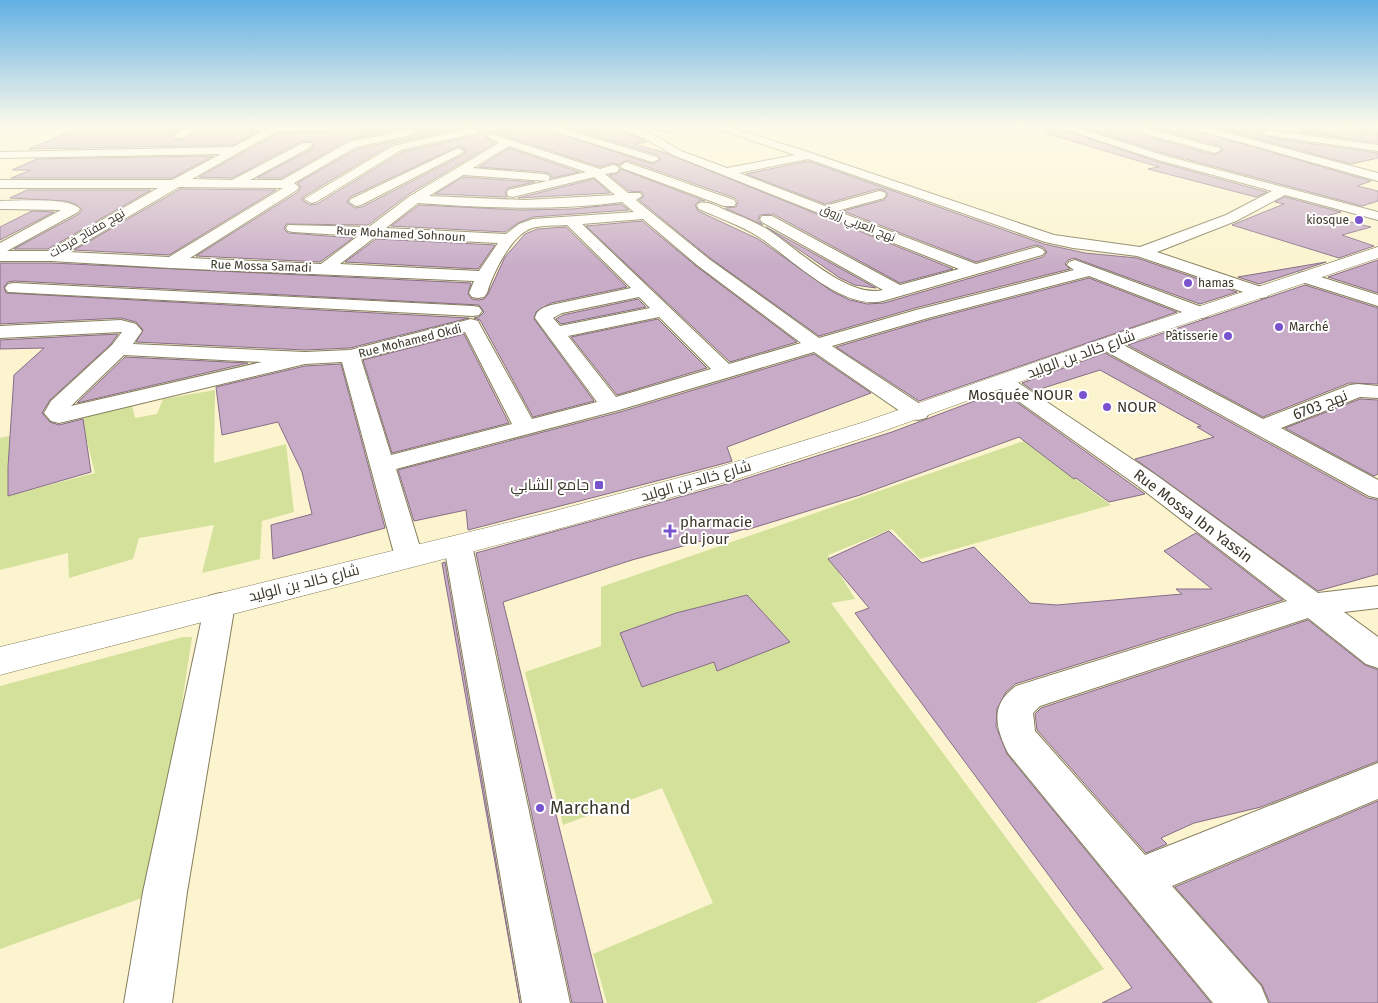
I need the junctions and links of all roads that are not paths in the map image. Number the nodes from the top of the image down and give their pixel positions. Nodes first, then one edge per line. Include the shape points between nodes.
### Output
1 (189, 174) edge
2 (253, 174) edge
3 (302, 174) edge
4 (352, 174) edge
5 (412, 174) edge
6 (456, 174) edge
7 (493, 174) edge
8 (593, 174) edge
9 (598, 174) edge
10 (649, 174) edge
11 (732, 174) edge
12 (861, 174) edge
13 (1217, 174) edge
14 (1247, 174) edge
15 (1366, 174) edge
16 (1378, 177) edge
17 (1232, 178) junction
18 (173, 179) junction
19 (566, 180) junction
20 (1378, 182) edge
21 (0, 184) edge
22 (234, 184) junction
23 (284, 184) junction
24 (852, 186) dead end
25 (688, 187) junction
26 (1360, 188) dead end
27 (661, 191) dead end
28 (1282, 191) junction
29 (1342, 195) dead end
30 (635, 196) junction
31 (356, 202) junction
32 (1324, 202) junction
33 (409, 203) junction
34 (472, 204) junction
35 (0, 205) edge
36 (704, 206) dead end
37 (824, 210) junction
38 (316, 215) dead end
39 (646, 215) junction
40 (1378, 216) edge
41 (571, 221) junction
42 (369, 233) junction
43 (510, 239) junction
44 (1018, 245) dead end
45 (0, 249) edge
46 (1141, 252) junction
47 (1378, 252) edge
48 (0, 256) edge
49 (57, 257) junction
50 (1064, 261) dead end
51 (170, 263) junction
52 (325, 268) junction
53 (974, 269) junction
54 (1090, 271) junction
55 (483, 276) junction
56 (1305, 277) junction
57 (8, 290) edge
58 (643, 291) junction
59 (898, 291) junction
60 (1261, 293) junction
61 (1378, 301) edge
62 (663, 311) junction
63 (1201, 314) junction
64 (472, 318) junction
65 (550, 326) junction
66 (0, 332) edge
67 (815, 344) junction
68 (1107, 344) junction
69 (119, 349) junction
70 (350, 356) junction
71 (305, 358) junction
72 (724, 370) junction
73 (1004, 382) junction
74 (1378, 392) edge
75 (611, 405) junction
76 (918, 413) junction
77 (1263, 427) junction
78 (525, 428) junction
79 (383, 465) junction
80 (1378, 490) edge
81 (458, 545) junction
82 (409, 557) junction
83 (1378, 597) edge
84 (220, 604) junction
85 (1312, 605) junction
86 (1378, 655) edge
87 (0, 661) edge
88 (1378, 781) edge
89 (1139, 879) junction
90 (148, 1003) edge
91 (546, 1003) edge
92 (1244, 1003) edge

1 - 18 street, نهج مفتاح فرحات
2 - 22 street
3 - 23 street
4 - 31 street via 311,199
5 - 31 street
6 - 33 street, Rue Mossa Samadi
7 - 19 street
8 - 19 street
9 - 30 street
10 - 25 street
11 - 37 street, نهج العربي زروق
12 - 46 street via 1050,239
13 - 17 street
14 - 17 street
15 - 16 street
17 - 28 street
18 - 21 street
18 - 22 street
18 - 49 street, نهج مفتاح فرحات
19 - 34 street
20 - 26 street
22 - 23 street
23 - 51 street via 293,187
24 - 37 street via 884,197
25 - 27 street
25 - 59 street via 765,218
28 - 32 street
28 - 46 street via 1257,207 1215,226
29 - 32 street
30 - 34 street via 557,203
30 - 39 street
31 - 33 street
32 - 40 street
33 - 34 street
33 - 42 street, Rue Mossa Samadi
35 - 45 street via 65,206 73,210
36 - 59 street via 764,234 807,265 857,294 872,297
37 - 53 street, نهج العربي زروق
38 - 42 street, Rue Mohamed Sohnoun via 293,228
39 - 41 street
39 - 67 street via 702,262
41 - 43 street via 529,224
41 - 58 street
42 - 43 street, Rue Mohamed Sohnoun
42 - 52 street, Rue Mossa Samadi
43 - 55 street
44 - 53 street via 1041,253
46 - 60 street
47 - 56 street, شارع خالد بن الوليد
48 - 49 street, نهج مفتاح فرحات
49 - 51 street, Rue Mossa Samadi
49 - 57 street
50 - 54 street
51 - 52 street, Rue Mossa Samadi
52 - 55 street
53 - 59 street
54 - 63 street
54 - 67 street
55 - 64 street
56 - 60 street, شارع خالد بن الوليد
56 - 61 street
57 - 64 street
58 - 62 street
58 - 65 street via 557,309 545,314
60 - 63 street, شارع خالد بن الوليد
62 - 65 street
62 - 72 street
63 - 68 street, شارع خالد بن الوليد
64 - 70 street, Rue Mohamed Okdi
64 - 78 street
65 - 75 street
66 - 69 street via 129,328 132,335
67 - 72 street
67 - 76 street
68 - 73 street, شارع خالد بن الوليد
68 - 77 street
69 - 71 street
69 - 71 street via 59,406 56,415 66,416
70 - 71 street, Rue Mohamed Okdi
70 - 79 street
72 - 75 street
73 - 76 street, شارع خالد بن الوليد
73 - 85 street, Rue Mossa Ibn Yassin via 1121,462
74 - 77 street, نهج 6703 via 1358,390
75 - 78 street
76 - 81 street, شارع خالد بن الوليد via 733,471
77 - 80 street
78 - 79 street
79 - 82 street
81 - 82 street, شارع خالد بن الوليد
81 - 91 street
82 - 84 street, شارع خالد بن الوليد
83 - 85 street
84 - 87 street, شارع خالد بن الوليد
84 - 90 street via 165,892
85 - 86 street, Rue Mossa Ibn Yassin
85 - 89 street via 1028,696 1020,702 1014,719 1015,731 1021,742
88 - 89 street
89 - 92 street

